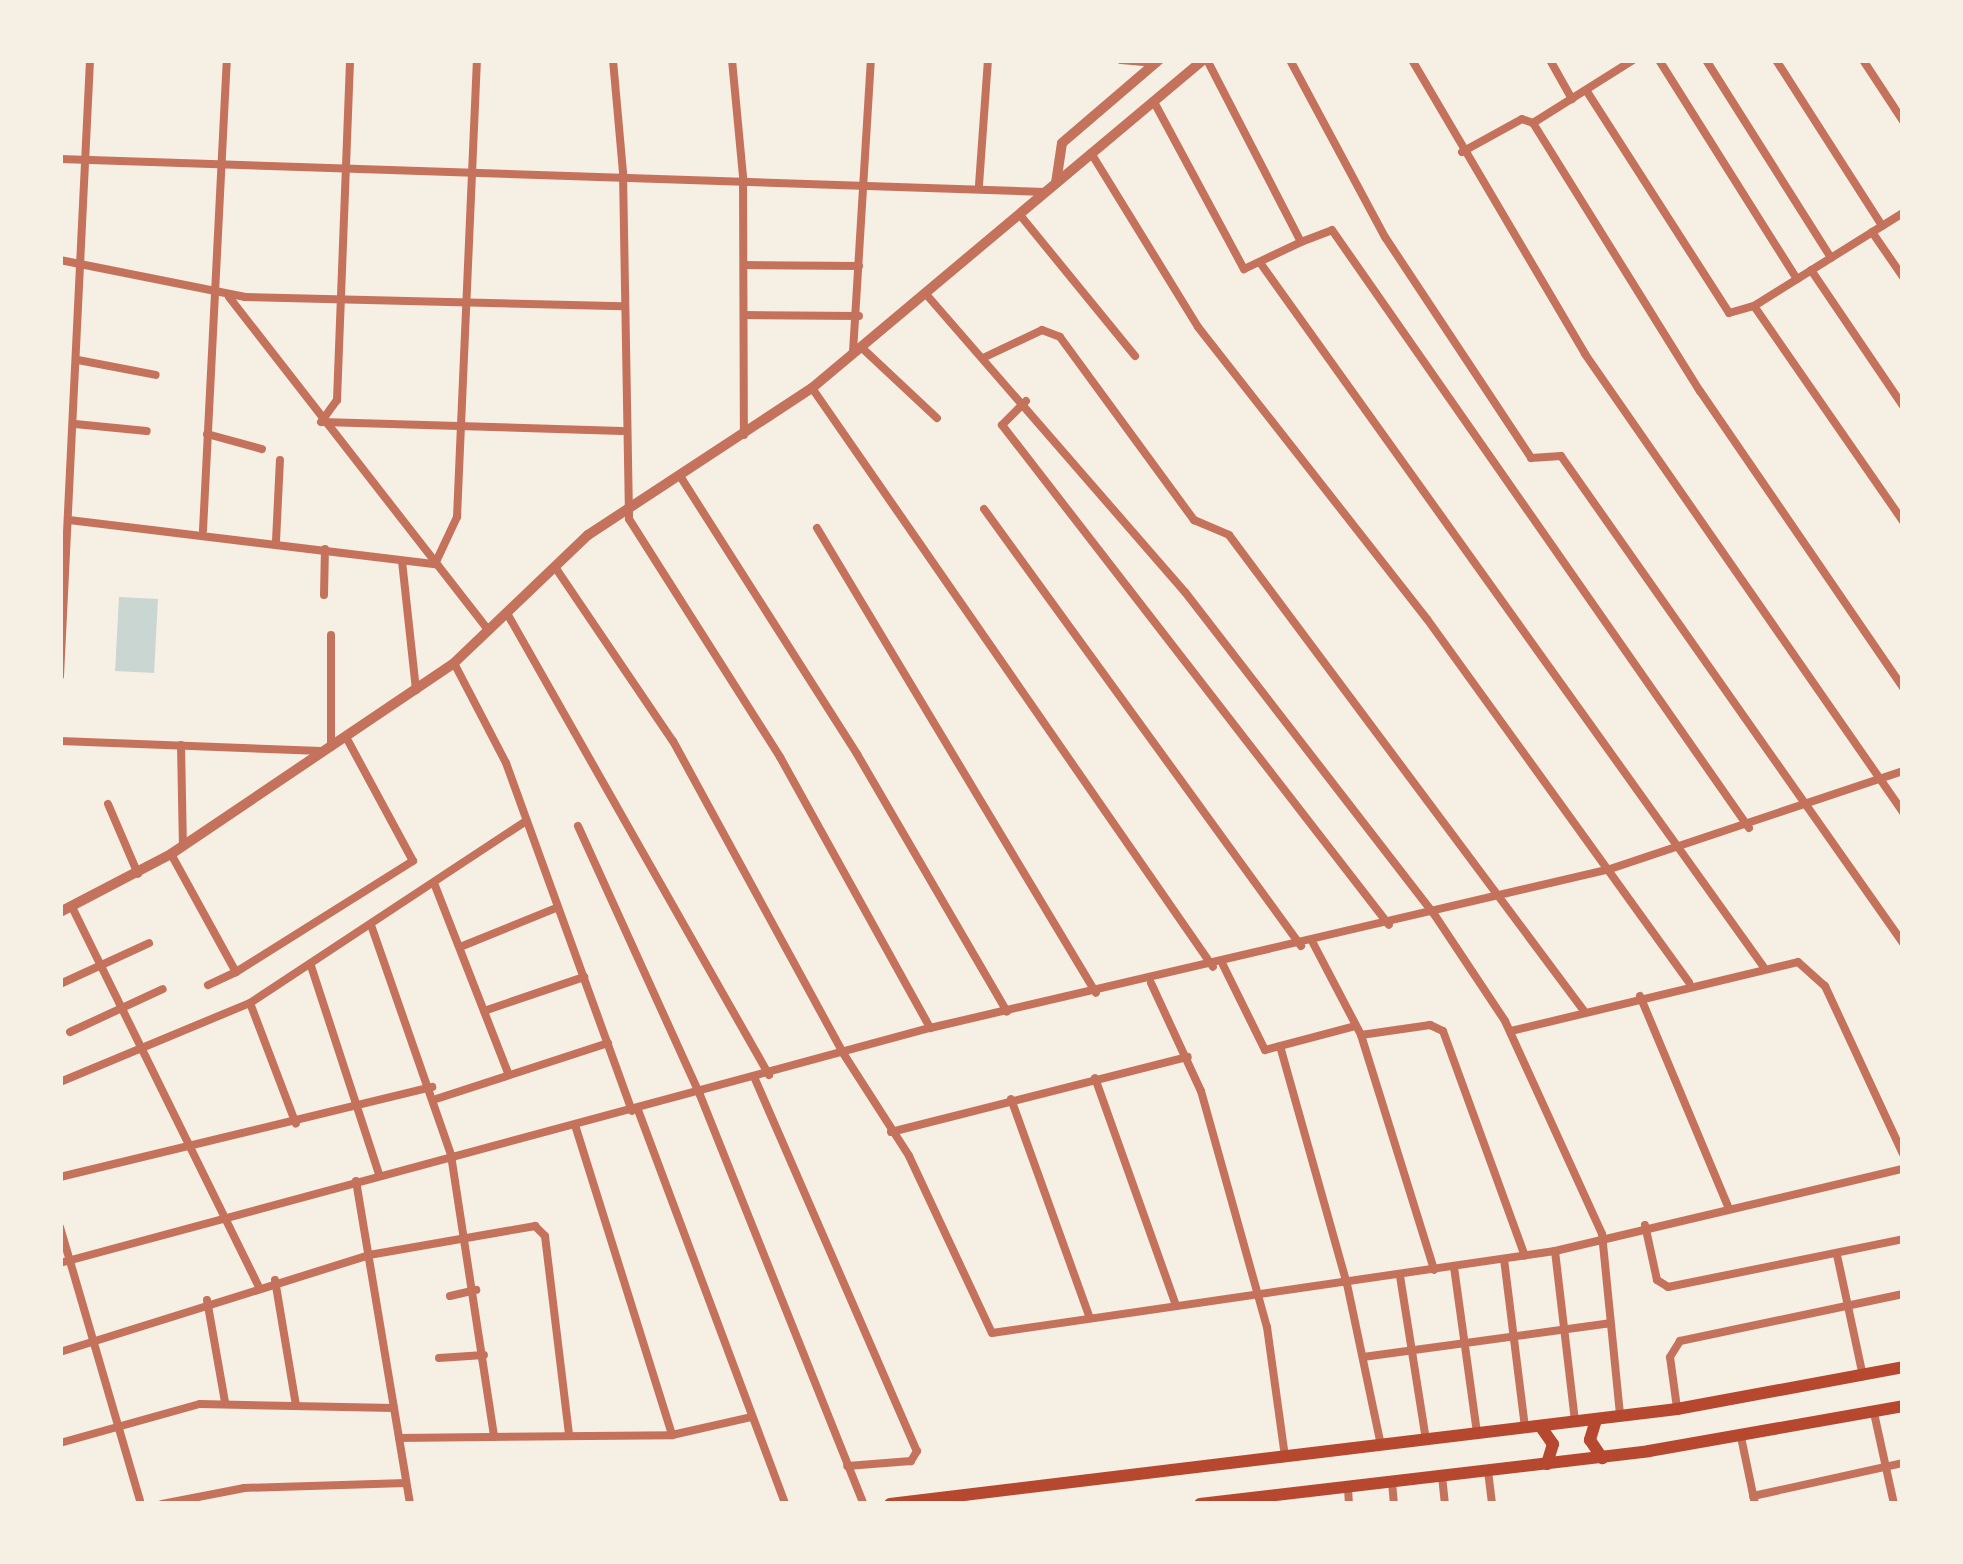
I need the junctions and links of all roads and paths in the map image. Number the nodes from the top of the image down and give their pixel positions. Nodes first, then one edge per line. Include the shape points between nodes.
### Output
1 (90, 60) edge
2 (227, 60) edge
3 (350, 60) edge
4 (476, 60) edge
5 (613, 60) edge
6 (732, 60) edge
7 (871, 60) edge
8 (988, 60) edge
9 (1121, 60) edge
10 (1205, 60) edge
11 (1290, 60) edge
12 (1412, 60) edge
13 (1550, 60) edge
14 (1633, 60) edge
15 (1659, 60) edge
16 (1706, 60) edge
17 (1776, 60) edge
18 (1863, 60) edge
19 (1157, 62) edge
20 (1586, 90) junction
21 (1572, 99) junction
22 (1154, 101) junction
23 (1903, 121) edge
24 (1533, 123) junction
25 (1462, 152) junction
26 (1091, 153) junction
27 (60, 160) edge
28 (87, 160) junction
29 (222, 163) junction
30 (344, 166) junction
31 (472, 169) junction
32 (623, 173) junction
33 (743, 177) junction
34 (864, 181) junction
35 (1056, 183) junction
36 (980, 185) junction
37 (1046, 193) junction
38 (1903, 213) edge
39 (1020, 214) junction
40 (1877, 229) junction
41 (1301, 242) junction
42 (1831, 258) junction
43 (60, 260) edge
44 (82, 263) junction
45 (1261, 264) junction
46 (744, 265) junction
47 (860, 266) junction
48 (1811, 270) junction
49 (1903, 277) edge
50 (1797, 279) junction
51 (214, 293) junction
52 (925, 293) junction
53 (228, 295) junction
54 (341, 300) junction
55 (466, 303) junction
56 (1754, 306) junction
57 (623, 307) junction
58 (744, 315) junction
59 (859, 316) junction
60 (856, 350) junction
61 (1135, 356) dead end
62 (986, 357) junction
63 (78, 360) junction
64 (156, 375) dead end
65 (812, 388) junction
66 (1026, 401) junction
67 (1903, 406) edge
68 (60, 415) edge
69 (937, 418) dead end
70 (75, 421) junction
71 (321, 422) junction
72 (461, 427) junction
73 (147, 431) dead end
74 (622, 431) junction
75 (207, 434) junction
76 (744, 437) junction
77 (262, 449) dead end
78 (280, 460) dead end
79 (680, 476) junction
80 (625, 508) junction
81 (984, 509) dead end
82 (69, 520) junction
83 (1903, 521) edge
84 (817, 528) dead end
85 (203, 530) junction
86 (276, 541) junction
87 (325, 549) junction
88 (402, 561) junction
89 (435, 564) junction
90 (555, 567) junction
91 (324, 595) dead end
92 (508, 616) junction
93 (490, 632) junction
94 (331, 634) dead end
95 (454, 663) junction
96 (60, 676) edge
97 (1903, 688) edge
98 (416, 690) junction
99 (346, 737) junction
100 (60, 741) edge
101 (181, 745) junction
102 (328, 750) junction
103 (1903, 771) edge
104 (1881, 778) junction
105 (108, 804) dead end
106 (1811, 804) junction
107 (1903, 812) edge
108 (526, 821) junction
109 (578, 826) dead end
110 (1749, 828) junction
111 (183, 846) junction
112 (1682, 850) junction
113 (171, 854) junction
114 (1610, 869) junction
115 (138, 874) junction
116 (434, 883) junction
117 (1501, 897) junction
118 (556, 908) junction
119 (66, 910) edge
120 (1433, 914) junction
121 (371, 925) junction
122 (1389, 925) junction
123 (149, 943) dead end
124 (1312, 943) junction
125 (1903, 943) edge
126 (1301, 946) junction
127 (460, 947) junction
128 (101, 965) junction
129 (311, 966) junction
130 (1218, 966) junction
131 (1763, 966) junction
132 (236, 972) junction
133 (584, 977) junction
134 (1150, 982) junction
135 (1689, 982) junction
136 (60, 984) edge
137 (208, 986) dead end
138 (163, 989) dead end
139 (1096, 993) junction
140 (1640, 996) junction
141 (250, 1003) junction
142 (123, 1010) junction
143 (484, 1011) junction
144 (1584, 1011) junction
145 (1006, 1012) junction
146 (930, 1028) junction
147 (1358, 1030) junction
148 (1511, 1030) junction
149 (70, 1032) dead end
150 (608, 1043) junction
151 (1280, 1046) junction
152 (142, 1048) junction
153 (843, 1053) junction
154 (1188, 1057) junction
155 (509, 1075) junction
156 (769, 1075) junction
157 (1095, 1078) junction
158 (755, 1079) junction
159 (60, 1082) edge
160 (432, 1087) junction
161 (700, 1095) junction
162 (436, 1099) junction
163 (1010, 1099) junction
164 (362, 1106) junction
165 (635, 1110) junction
166 (296, 1124) junction
167 (575, 1125) junction
168 (891, 1132) junction
169 (193, 1151) junction
170 (1903, 1154) edge
171 (451, 1155) junction
172 (1903, 1168) edge
173 (379, 1174) junction
174 (60, 1177) edge
175 (356, 1181) junction
176 (1728, 1205) junction
177 (229, 1218) junction
178 (1645, 1225) junction
179 (60, 1227) edge
180 (1602, 1234) junction
181 (466, 1238) junction
182 (1903, 1239) edge
183 (1555, 1251) junction
184 (369, 1255) junction
185 (1837, 1255) junction
186 (1526, 1256) junction
187 (1504, 1259) junction
188 (65, 1262) edge
189 (1454, 1267) junction
190 (1433, 1270) junction
191 (1400, 1276) junction
192 (275, 1280) junction
193 (1347, 1284) junction
194 (258, 1285) junction
195 (476, 1290) junction
196 (1903, 1294) edge
197 (450, 1296) dead end
198 (1259, 1298) junction
199 (207, 1300) junction
200 (1176, 1306) junction
201 (1850, 1308) junction
202 (1089, 1316) junction
203 (1610, 1323) junction
204 (1564, 1329) junction
205 (1514, 1336) junction
206 (93, 1339) junction
207 (1465, 1343) junction
208 (1412, 1351) junction
209 (60, 1352) edge
210 (484, 1355) junction
211 (1363, 1357) junction
212 (439, 1358) dead end
213 (1903, 1367) edge
214 (1863, 1377) junction
215 (225, 1402) junction
216 (296, 1405) junction
217 (1903, 1406) edge
218 (394, 1408) junction
219 (1677, 1409) junction
220 (1874, 1413) junction
221 (1620, 1416) junction
222 (751, 1418) junction
223 (1595, 1420) junction
224 (1575, 1422) junction
225 (117, 1423) junction
226 (1541, 1426) junction
227 (1526, 1429) junction
228 (672, 1435) junction
229 (1477, 1435) junction
230 (568, 1436) junction
231 (494, 1437) junction
232 (1741, 1437) junction
233 (399, 1438) junction
234 (1426, 1441) junction
235 (60, 1443) edge
236 (1382, 1447) junction
237 (1602, 1457) junction
238 (1285, 1458) junction
239 (1903, 1462) edge
240 (1547, 1464) junction
241 (847, 1466) junction
242 (1885, 1467) junction
243 (1488, 1471) junction
244 (1442, 1476) junction
245 (1392, 1482) junction
246 (406, 1483) junction
247 (1348, 1487) junction
248 (1298, 1498) edge
249 (1754, 1500) edge
250 (1898, 1503) edge
251 (141, 1504) edge
252 (162, 1504) edge
253 (410, 1504) edge
254 (785, 1504) edge
255 (864, 1504) edge
256 (890, 1504) edge
257 (1200, 1504) edge
258 (1349, 1504) edge
259 (1394, 1504) edge
260 (1445, 1504) edge
261 (1492, 1504) edge

1 - 28 street
2 - 29 street
3 - 30 street
4 - 31 street
5 - 32 street
6 - 33 street
7 - 34 street
8 - 36 street
9 - 19 street
10 - 22 street
10 - 41 street
11 - 106 street via 1385,237 1531,458 1562,456
12 - 25 street
13 - 21 street
14 - 20 street
15 - 50 street
16 - 42 street
17 - 40 street
18 - 23 street
19 - 35 street via 1063,143
20 - 21 street
20 - 56 street via 1726,310
21 - 24 street
22 - 26 street
22 - 45 street via 1240,266
24 - 25 street via 1522,119
24 - 97 street via 1700,392
25 - 104 street via 1624,413
26 - 35 street
26 - 114 street via 1198,326
27 - 28 street
28 - 29 street
28 - 44 street
29 - 30 street
29 - 51 street
30 - 31 street
30 - 54 street
31 - 32 street
31 - 55 street
32 - 33 street
32 - 57 street
33 - 34 street
33 - 46 street
34 - 36 street
34 - 47 street
35 - 37 street
36 - 37 street
37 - 39 street
38 - 40 street
39 - 52 street
39 - 61 street
40 - 42 street
40 - 49 street
41 - 45 street
41 - 110 street via 1331,230
42 - 48 street
43 - 44 street
44 - 51 street
44 - 63 street
45 - 112 street
46 - 47 street
46 - 58 street
47 - 59 street
48 - 50 street
48 - 67 street
50 - 56 street
51 - 53 street
51 - 75 street
52 - 60 street
52 - 62 street
53 - 54 street
53 - 71 street
54 - 55 street
54 - 71 street via 338,400
55 - 57 street
55 - 72 street
56 - 83 street
57 - 74 street
58 - 59 street
58 - 76 street
59 - 60 street
60 - 65 street
60 - 69 street
62 - 66 street
62 - 117 street via 1042,330 1060,337 1193,520 1229,536
63 - 64 street
63 - 70 street
65 - 76 street
65 - 130 street
66 - 120 street
66 - 122 street via 1002,425
68 - 70 street
70 - 73 street
70 - 82 street
71 - 72 street
71 - 89 street
72 - 74 street
72 - 89 street via 455,530
74 - 80 street
75 - 77 street
75 - 85 street
76 - 79 street
78 - 86 street
79 - 80 street
79 - 145 street via 857,754
80 - 90 street
80 - 146 street via 780,757
81 - 126 street
82 - 85 street
82 - 96 street
84 - 139 street
85 - 86 street
86 - 87 street
87 - 88 street
87 - 91 street
88 - 89 street
88 - 98 street
89 - 93 street
90 - 92 street
90 - 153 street via 652,705
92 - 93 street
92 - 156 street
93 - 95 street
94 - 102 street
95 - 98 street
95 - 108 street via 499,746
98 - 99 street
99 - 102 street
99 - 132 street via 413,861
100 - 101 street
101 - 102 street
101 - 111 street
102 - 111 street
103 - 104 street
104 - 106 street
104 - 107 street
105 - 115 street
106 - 110 street
106 - 125 street
108 - 116 street
108 - 118 street
109 - 161 street
110 - 112 street
111 - 113 street
112 - 114 street
112 - 131 street
113 - 115 street
113 - 132 street
114 - 117 street
114 - 135 street
115 - 119 street
116 - 121 street
116 - 127 street
117 - 120 street
117 - 144 street
118 - 127 street
118 - 133 street
119 - 128 street
120 - 122 street
120 - 148 street
121 - 129 street
121 - 160 street
122 - 124 street
123 - 128 street
124 - 126 street
124 - 147 street
126 - 130 street
127 - 143 street
128 - 136 street
128 - 142 street
129 - 141 street
129 - 164 street
130 - 134 street
130 - 151 street via 1265,1050
131 - 135 street
131 - 170 street via 1798,962 1821,979
132 - 137 street
133 - 143 street
133 - 150 street
134 - 139 street
134 - 154 street
135 - 140 street
138 - 142 street
139 - 145 street
140 - 144 street
140 - 176 street
141 - 152 street
141 - 166 street
142 - 149 street
142 - 152 street
143 - 155 street
144 - 148 street
145 - 146 street
146 - 153 street
147 - 151 street
147 - 186 street via 1443,1031
147 - 190 street
148 - 180 street
150 - 155 street
150 - 165 street
151 - 193 street
152 - 159 street
152 - 169 street
153 - 156 street
153 - 168 street
154 - 157 street
154 - 198 street
155 - 162 street
156 - 158 street
157 - 163 street
157 - 200 street
158 - 161 street
158 - 241 street via 917,1451 911,1461
160 - 162 street
160 - 164 street
161 - 165 street
161 - 241 street
162 - 171 street
163 - 168 street
163 - 202 street
164 - 166 street
164 - 173 street
165 - 167 street
165 - 222 street
166 - 169 street
167 - 171 street
167 - 228 street
168 - 202 street via 914,1166 985,1328 1002,1333
169 - 174 street
169 - 177 street
171 - 173 street
171 - 181 street
172 - 176 street
173 - 175 street
175 - 177 street
175 - 184 street
176 - 178 street
177 - 188 street
177 - 194 street
178 - 180 street
178 - 185 street via 1657,1280 1668,1286
179 - 188 street
180 - 183 street
180 - 203 street
181 - 184 street
181 - 195 street
181 - 230 street via 530,1226 543,1231
182 - 185 street
183 - 186 street
183 - 204 street
184 - 192 street
184 - 218 street
185 - 201 street
186 - 187 street
187 - 189 street
187 - 205 street
188 - 206 street
189 - 190 street
189 - 207 street
190 - 191 street
191 - 193 street
191 - 208 street
192 - 194 street
192 - 216 street
193 - 198 street
193 - 211 street
194 - 199 street
195 - 197 street
195 - 210 street
196 - 201 street
198 - 200 street
198 - 238 street
199 - 206 street
199 - 215 street
200 - 202 street
201 - 214 street
201 - 219 street via 1680,1341 1670,1358
203 - 204 street
203 - 221 street
204 - 205 street
204 - 224 street
205 - 207 street
205 - 227 street
206 - 209 street
206 - 225 street
207 - 208 street
207 - 229 street
208 - 211 street
208 - 234 street
210 - 212 street
210 - 231 street
211 - 236 street
213 - 214 main road
214 - 219 main road
215 - 216 street
215 - 225 street
216 - 218 street
217 - 220 main road
218 - 233 street
219 - 221 main road
220 - 232 main road
220 - 242 street
221 - 223 main road
222 - 228 street
222 - 254 street
223 - 224 main road
223 - 237 main road via 1590,1440
224 - 226 main road
225 - 235 street
225 - 251 street
226 - 227 main road
226 - 240 main road via 1552,1444
227 - 229 main road
228 - 230 street
229 - 234 main road
230 - 231 street
231 - 233 street
232 - 237 main road
232 - 249 street
233 - 246 street
234 - 236 main road
236 - 238 main road
237 - 240 main road
238 - 256 main road
239 - 242 street
240 - 243 main road
241 - 255 street
242 - 249 street
242 - 250 street
243 - 244 main road
243 - 261 street
244 - 245 main road
244 - 260 street
245 - 247 main road
245 - 259 street
246 - 252 street via 244,1488
246 - 253 street
247 - 248 main road
247 - 258 street
248 - 257 main road

